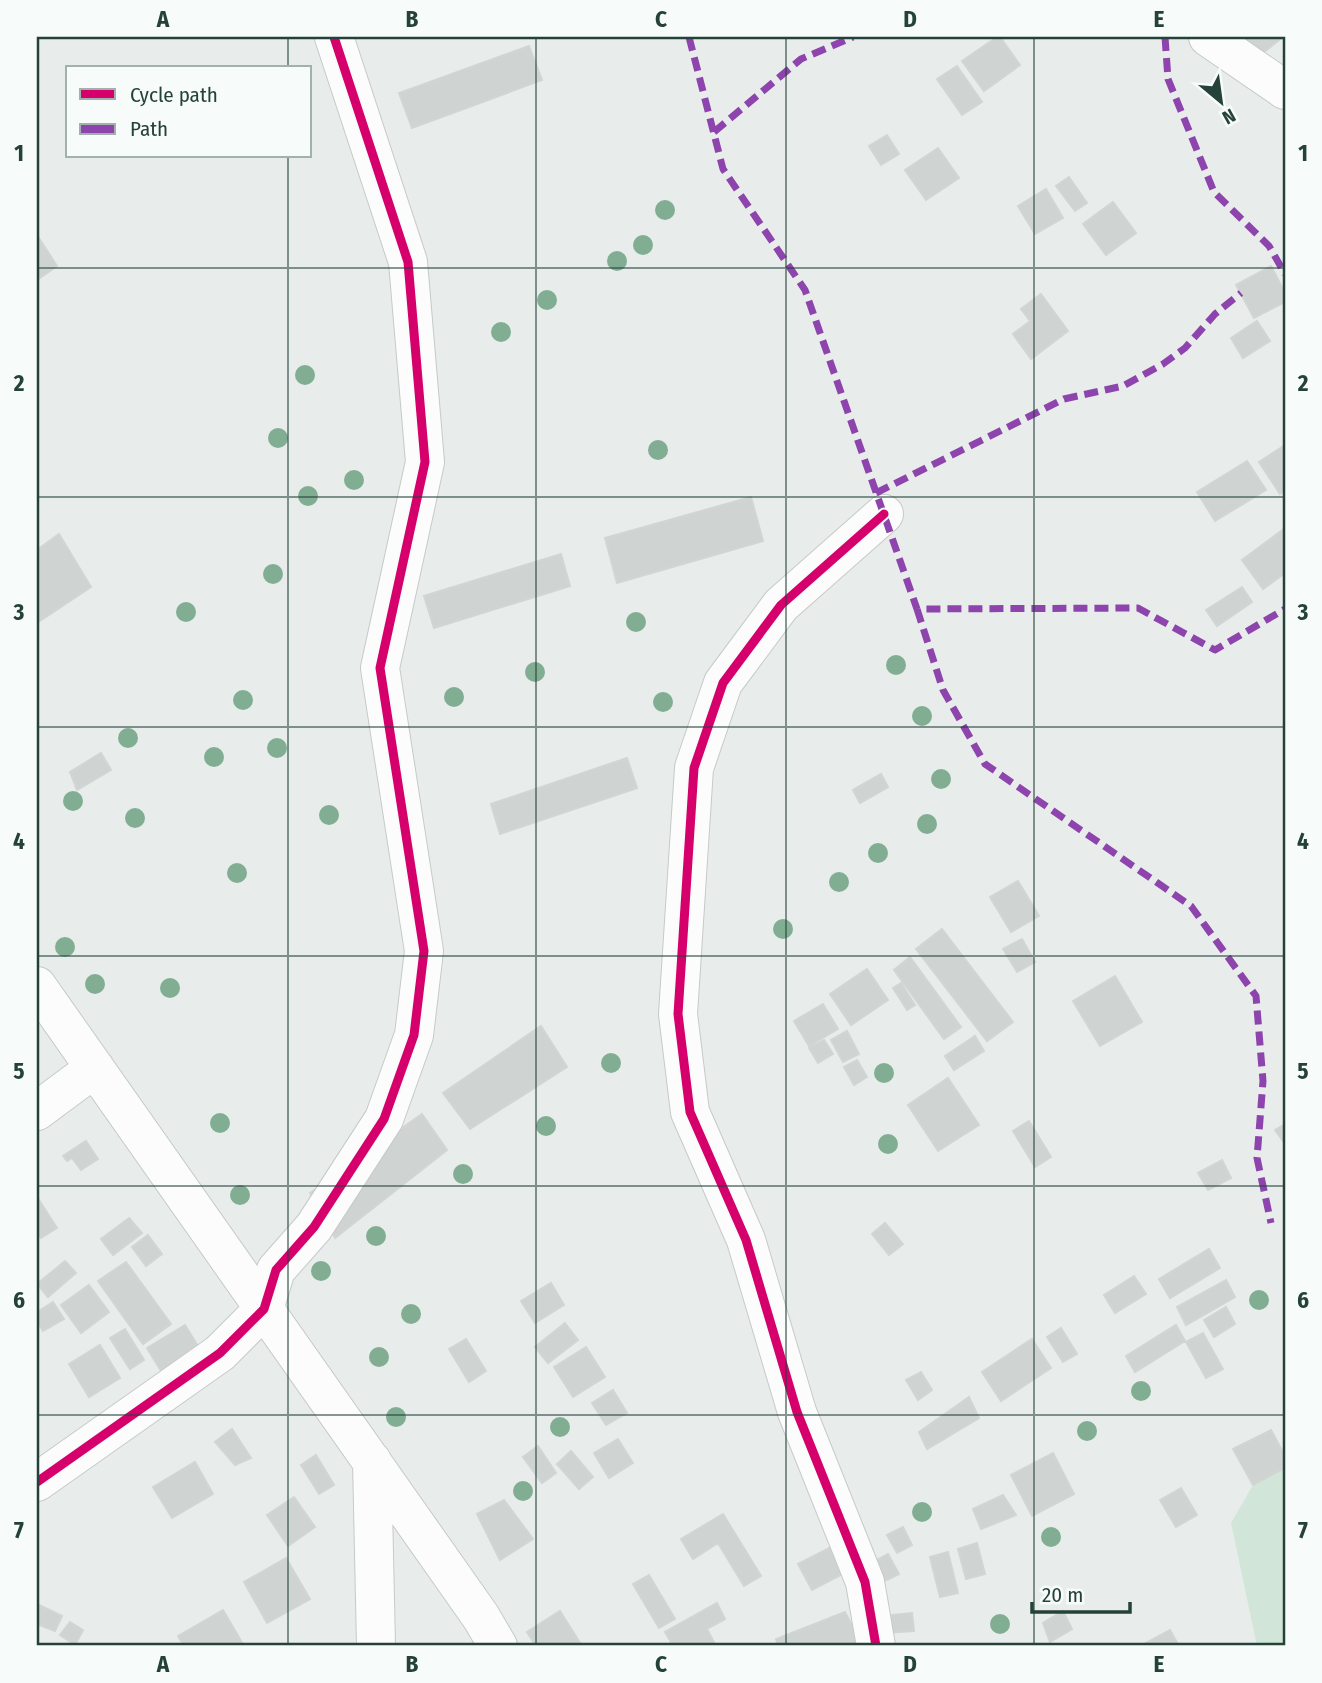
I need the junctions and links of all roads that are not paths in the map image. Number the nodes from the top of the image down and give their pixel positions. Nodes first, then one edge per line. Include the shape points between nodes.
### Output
1 (334, 37) edge
2 (1208, 37) edge
3 (1285, 90) edge
4 (884, 514) dead end
5 (37, 986) edge
6 (95, 1068) junction
7 (37, 1111) edge
8 (264, 1309) junction
9 (372, 1461) junction
10 (37, 1482) edge
11 (376, 1646) edge
12 (498, 1646) edge
13 (876, 1646) edge

1 - 8 street via 408,262 425,462 380,668 424,951 414,1035 384,1119 314,1227 276,1270
2 - 3 street
4 - 13 street via 781,605 723,683 695,768 678,1014 690,1112 746,1240 797,1412 865,1582
5 - 6 street
6 - 7 street
6 - 8 street
8 - 9 street
8 - 10 street via 220,1353
9 - 11 street
9 - 12 street

